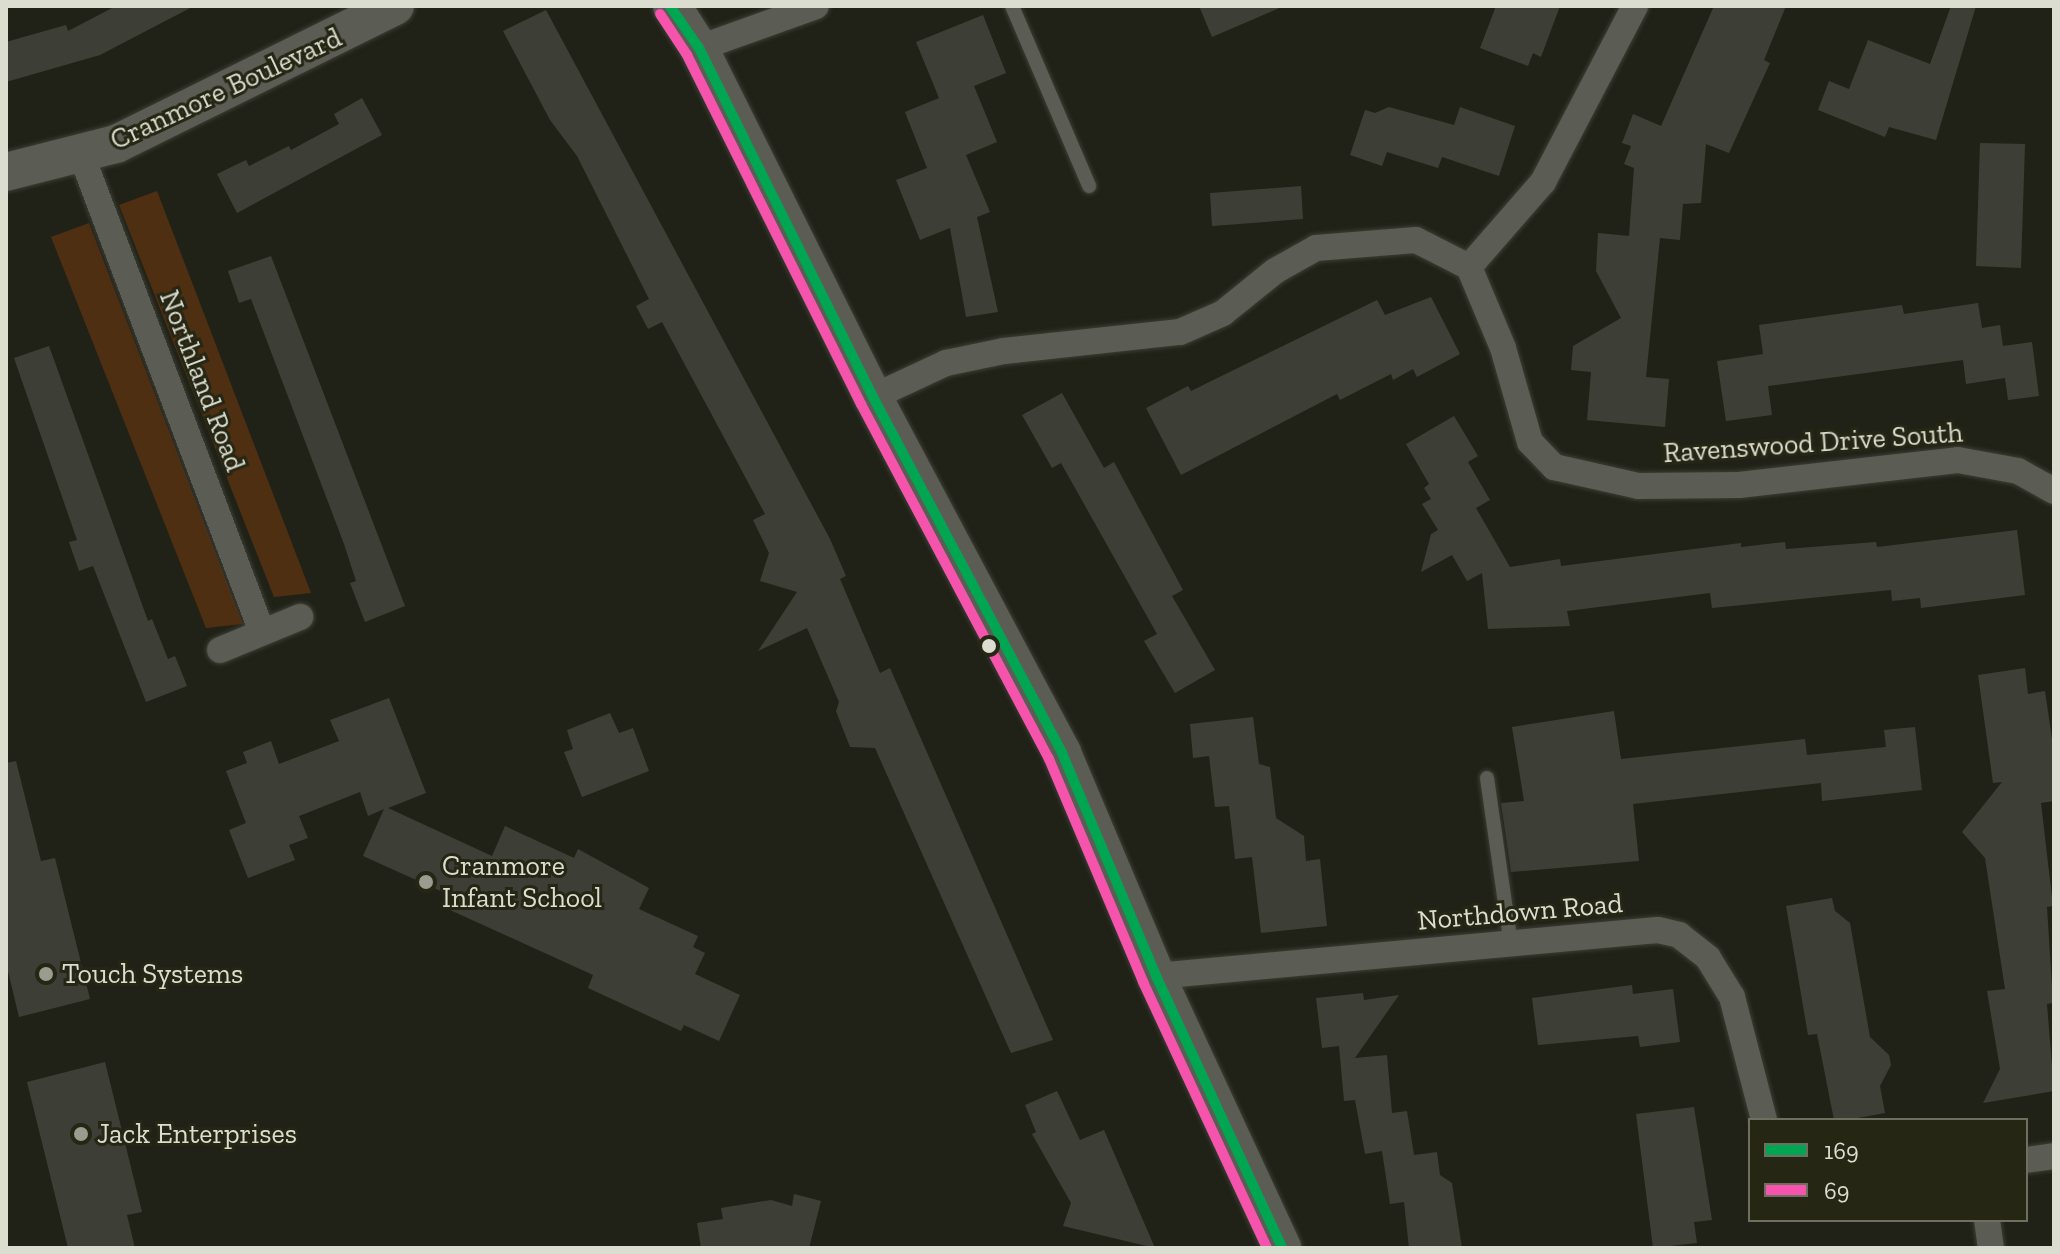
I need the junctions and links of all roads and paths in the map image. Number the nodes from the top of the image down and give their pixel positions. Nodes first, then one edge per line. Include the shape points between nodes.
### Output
1 (395, 6) edge
2 (816, 6) edge
3 (1012, 6) edge
4 (1635, 6) edge
5 (672, 7) edge
6 (699, 48) junction
7 (81, 154) junction
8 (6, 172) edge
9 (1089, 186) dead end
10 (1469, 267) junction
11 (873, 397) junction
12 (2054, 491) edge
13 (300, 617) dead end
14 (262, 632) junction
15 (220, 650) dead end
16 (1487, 778) dead end
17 (1511, 945) junction
18 (1156, 976) junction
19 (1763, 1118) edge
20 (2054, 1156) edge
21 (2028, 1160) edge
22 (1987, 1222) edge
23 (1282, 1248) edge
24 (1991, 1248) edge

1 - 7 street, Cranmore Boulevard via 165,123
2 - 6 street
3 - 9 lane
4 - 10 street via 1543,182
5 - 6 street
6 - 11 street
7 - 8 street, Cranmore Boulevard
7 - 14 street, Northland Road
10 - 11 street via 1416,240 1316,248 1275,271 1223,313 1180,332 946,363
10 - 12 street, Ravenswood Drive South via 1503,348 1530,442 1554,467 1638,486 1739,485 1958,460 2018,471
11 - 18 street via 1062,753
13 - 14 street
14 - 15 street
16 - 17 lane
17 - 18 street, Northdown Road
17 - 19 street, Northdown Road via 1658,930 1679,935 1708,958 1732,997
18 - 23 street
20 - 21 street
22 - 24 street

